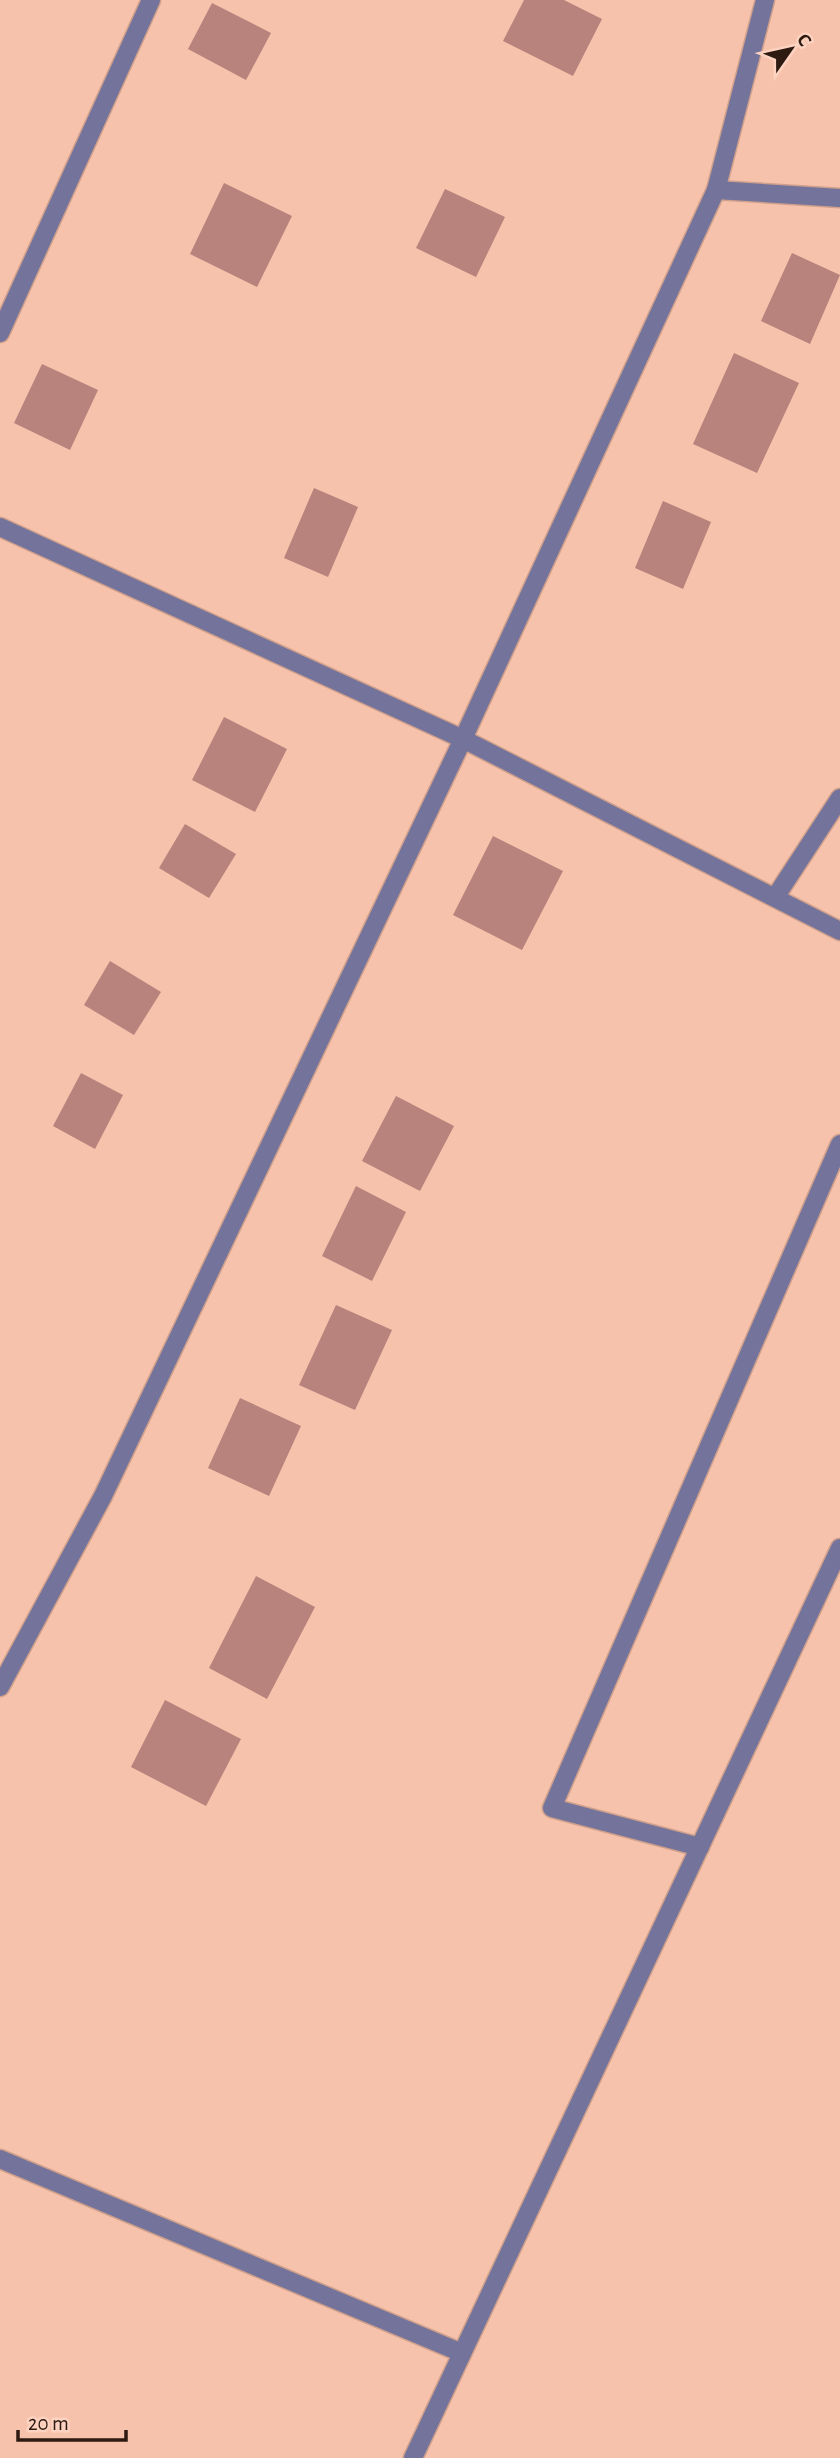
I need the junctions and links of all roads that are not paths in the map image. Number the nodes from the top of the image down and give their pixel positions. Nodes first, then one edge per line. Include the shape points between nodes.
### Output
1 (151, 0) edge
2 (765, 0) edge
3 (716, 190) junction
4 (840, 198) edge
5 (0, 333) edge
6 (0, 527) edge
7 (463, 739) junction
8 (840, 798) edge
9 (776, 896) junction
10 (840, 931) edge
11 (840, 1144) edge
12 (840, 1548) edge
13 (0, 1687) edge
14 (700, 1847) junction
15 (0, 2159) edge
16 (462, 2353) junction
17 (413, 2458) edge

1 - 5 street
2 - 3 street
3 - 4 street
3 - 7 street
6 - 7 street
7 - 9 street
7 - 13 street via 103,1496
8 - 9 street
9 - 10 street
11 - 14 street via 552,1808
12 - 14 street
14 - 16 street
15 - 16 street
16 - 17 street

